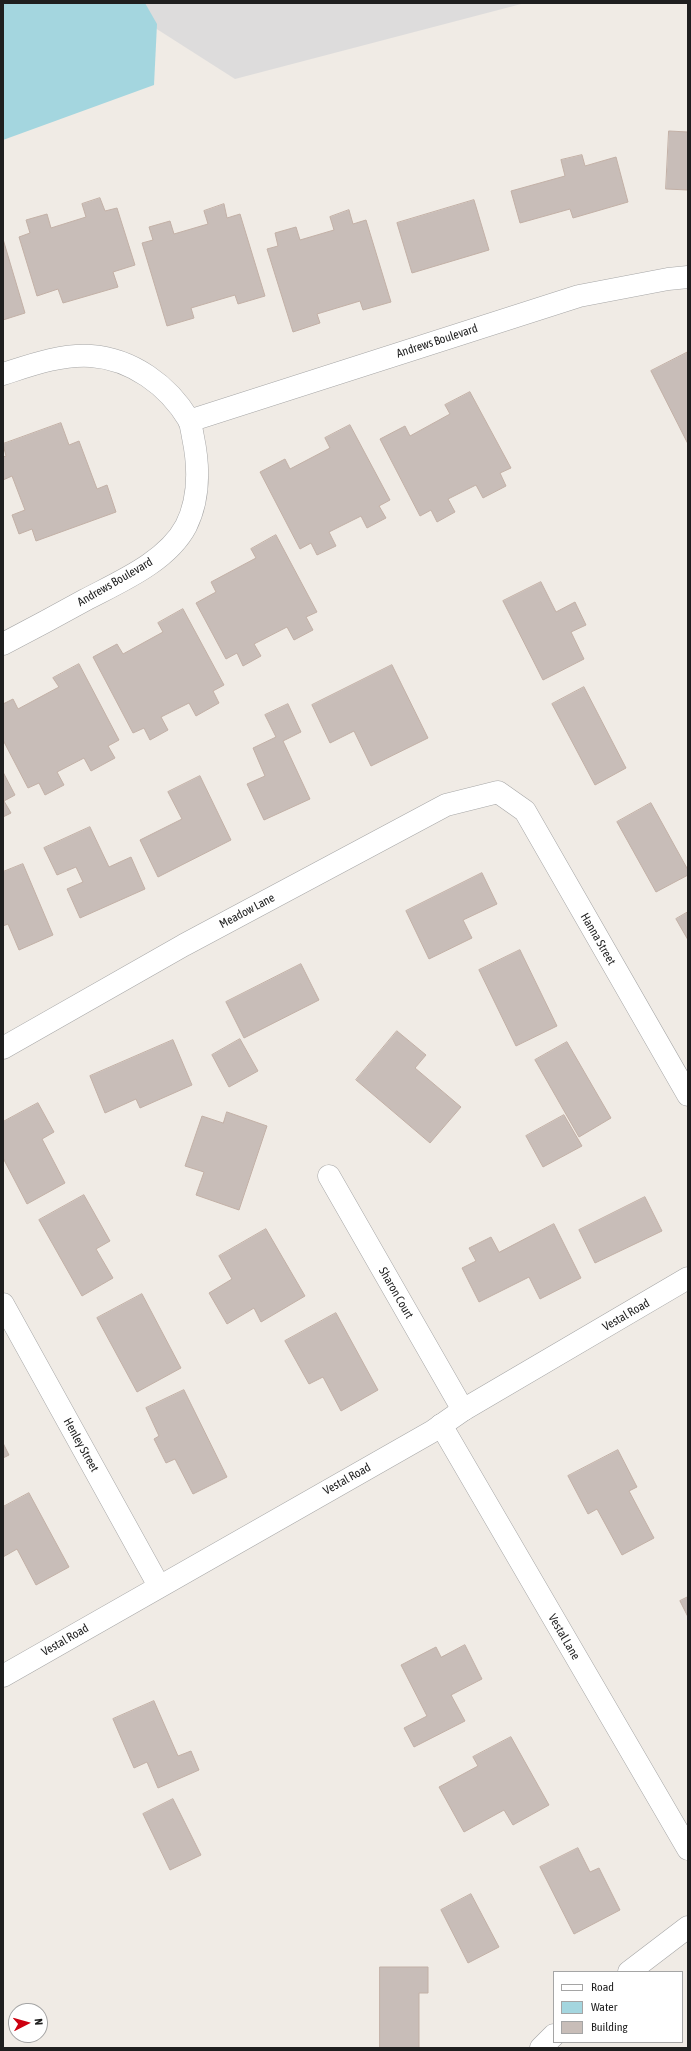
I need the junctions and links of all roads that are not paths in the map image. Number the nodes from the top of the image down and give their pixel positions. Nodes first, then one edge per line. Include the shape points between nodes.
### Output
1 (688, 277) edge
2 (3, 374) edge
3 (190, 421) junction
4 (3, 644) edge
5 (498, 792) joint
6 (3, 1048) edge
7 (688, 1096) edge
8 (329, 1176) dead end
9 (688, 1278) edge
10 (3, 1304) edge
11 (463, 1410) junction
12 (441, 1425) junction
13 (159, 1586) junction
14 (3, 1676) edge
15 (688, 1849) edge
16 (688, 1927) edge
17 (630, 1971) edge
18 (553, 2037) edge
19 (541, 2048) edge

1 - 3 street, Andrews Boulevard via 579,296
2 - 3 street, Andrews Boulevard via 49,360 70,357 91,356 118,361 141,371 164,390
3 - 4 street, Andrews Boulevard via 197,458 196,491 186,526 167,550 142,569
5 - 6 street, Meadow Lane via 446,805 184,945
5 - 7 street, Hanna Street via 525,810
8 - 11 street, Sharon Court
9 - 11 street, Vestal Road
10 - 13 street, Henley Street
11 - 12 street, Vestal Road
12 - 13 street, Vestal Road
12 - 15 street, Vestal Lane
13 - 14 street, Vestal Road
16 - 17 street
18 - 19 street

